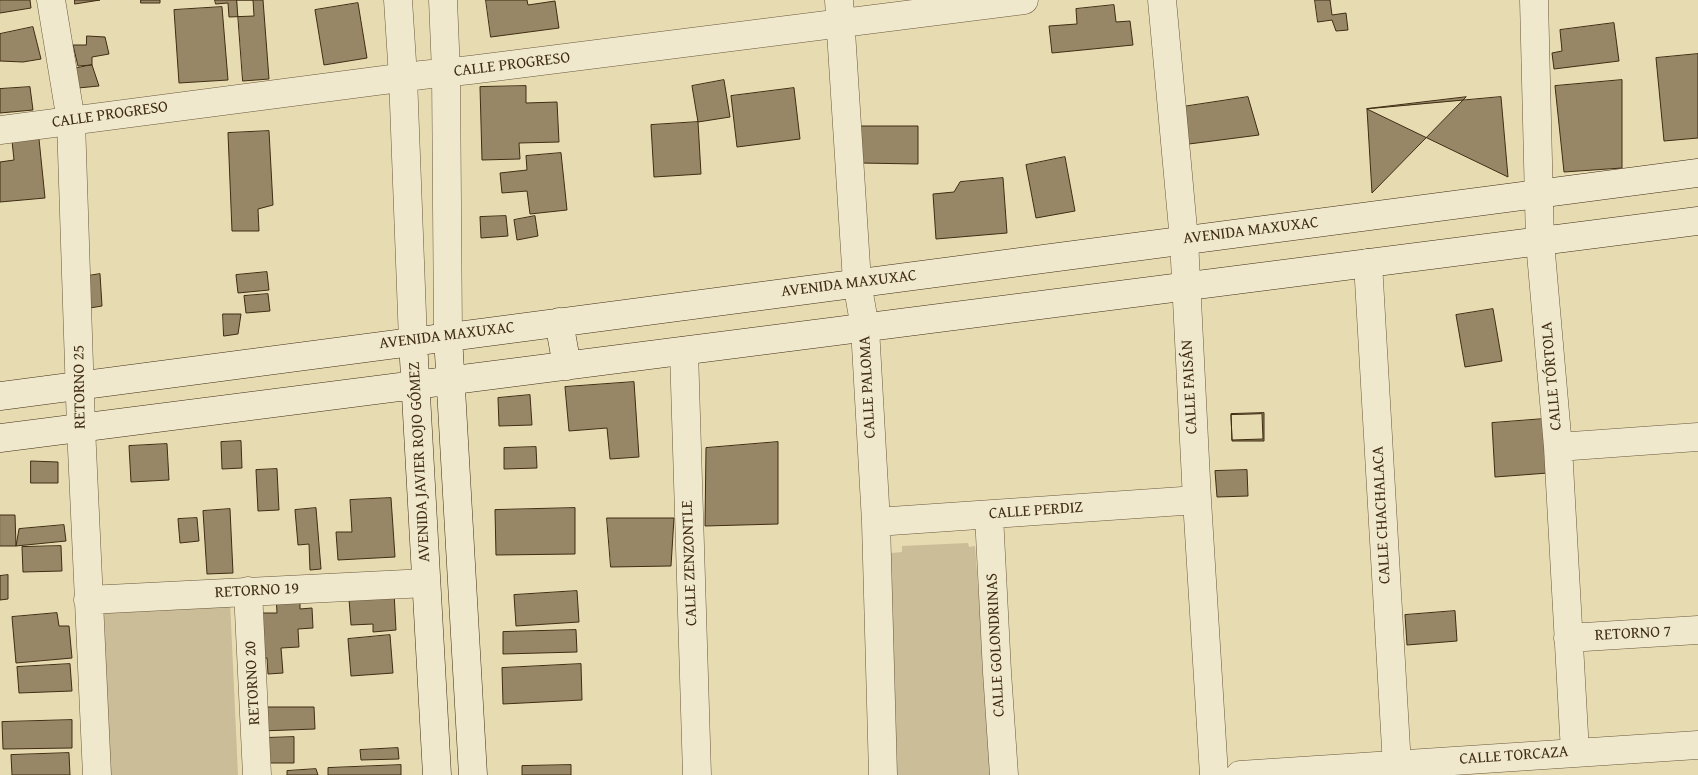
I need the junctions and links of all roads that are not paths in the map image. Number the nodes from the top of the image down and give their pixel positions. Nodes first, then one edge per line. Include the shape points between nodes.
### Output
1 (51, 0) edge
2 (398, 0) edge
3 (443, 0) edge
4 (1024, 0) edge
5 (1162, 0) edge
6 (1534, 0) edge
7 (840, 12) edge
8 (446, 72) junction
9 (402, 77) junction
10 (71, 120) junction
11 (0, 130) edge
12 (1698, 173) edge
13 (1538, 194) junction
14 (1698, 221) edge
15 (1184, 240) junction
16 (1540, 242) junction
17 (1368, 264) junction
18 (857, 282) junction
19 (1185, 287) junction
20 (559, 322) junction
21 (865, 328) junction
22 (448, 336) junction
23 (413, 341) junction
24 (684, 351) junction
25 (280, 358) junction
26 (567, 366) junction
27 (451, 381) junction
28 (80, 385) junction
29 (415, 385) junction
30 (0, 396) edge
31 (287, 401) junction
32 (81, 428) junction
33 (1698, 437) edge
34 (0, 438) edge
35 (1558, 447) junction
36 (1197, 500) junction
37 (988, 515) junction
38 (876, 522) junction
39 (426, 583) junction
40 (248, 591) junction
41 (88, 600) junction
42 (1698, 630) edge
43 (1568, 638) junction
44 (1698, 745) edge
45 (1574, 752) junction
46 (1397, 766) junction
47 (97, 775) edge
48 (257, 775) edge
49 (437, 775) edge
50 (473, 775) edge
51 (697, 775) edge
52 (883, 775) edge
53 (1004, 775) edge
54 (1214, 775) edge
55 (1240, 775) edge

1 - 10 street, RETORNO 25
2 - 9 street, AVENIDA JAVIER ROJO GÓMEZ
3 - 8 street
4 - 7 street, CALLE PROGRESO
5 - 15 street, CALLE FAISÁN
6 - 13 street, CALLE TÓRTOLA
7 - 8 street, CALLE PROGRESO
7 - 18 street, CALLE PALOMA
8 - 9 street, CALLE PROGRESO
8 - 22 street
9 - 10 street, CALLE PROGRESO
9 - 23 street, AVENIDA JAVIER ROJO GÓMEZ
10 - 11 street, CALLE PROGRESO
10 - 28 street, RETORNO 25
12 - 13 street, AVENIDA MAXUXAC
13 - 15 street, AVENIDA MAXUXAC
13 - 16 street, CALLE TÓRTOLA
14 - 16 street
15 - 18 street, AVENIDA MAXUXAC
15 - 19 street, CALLE FAISÁN
16 - 17 street
16 - 35 street, CALLE TÓRTOLA
17 - 19 street
17 - 46 street, CALLE CHACHALACA
18 - 20 street, AVENIDA MAXUXAC
18 - 21 street, CALLE PALOMA
19 - 21 street
19 - 36 street, CALLE FAISÁN
20 - 22 street, AVENIDA MAXUXAC
20 - 26 street
21 - 24 street
21 - 38 street, CALLE PALOMA
22 - 23 street, AVENIDA MAXUXAC
22 - 27 street
23 - 25 street, AVENIDA MAXUXAC
23 - 29 street, AVENIDA JAVIER ROJO GÓMEZ
24 - 26 street
24 - 51 street, CALLE ZENZONTLE
25 - 28 street, AVENIDA MAXUXAC
25 - 31 street
26 - 27 street
27 - 29 street
27 - 50 street
28 - 30 street, AVENIDA MAXUXAC
28 - 32 street, RETORNO 25
29 - 31 street
29 - 39 street, AVENIDA JAVIER ROJO GÓMEZ
31 - 32 street
32 - 34 street
32 - 41 street, RETORNO 25
33 - 35 street
35 - 43 street, CALLE TÓRTOLA
36 - 37 street, CALLE PERDIZ
36 - 54 street, CALLE FAISÁN
37 - 38 street, CALLE PERDIZ
37 - 53 street, CALLE GOLONDRINAS
38 - 52 street, CALLE PALOMA
39 - 40 street, RETORNO 19
39 - 49 street, AVENIDA JAVIER ROJO GÓMEZ
40 - 41 street, RETORNO 19
40 - 48 street, RETORNO 20
41 - 47 street, RETORNO 25
42 - 43 street, RETORNO 7
43 - 45 street, CALLE TÓRTOLA
44 - 45 street, CALLE TORCAZA
45 - 46 street, CALLE TORCAZA
46 - 55 street, CALLE TORCAZA

